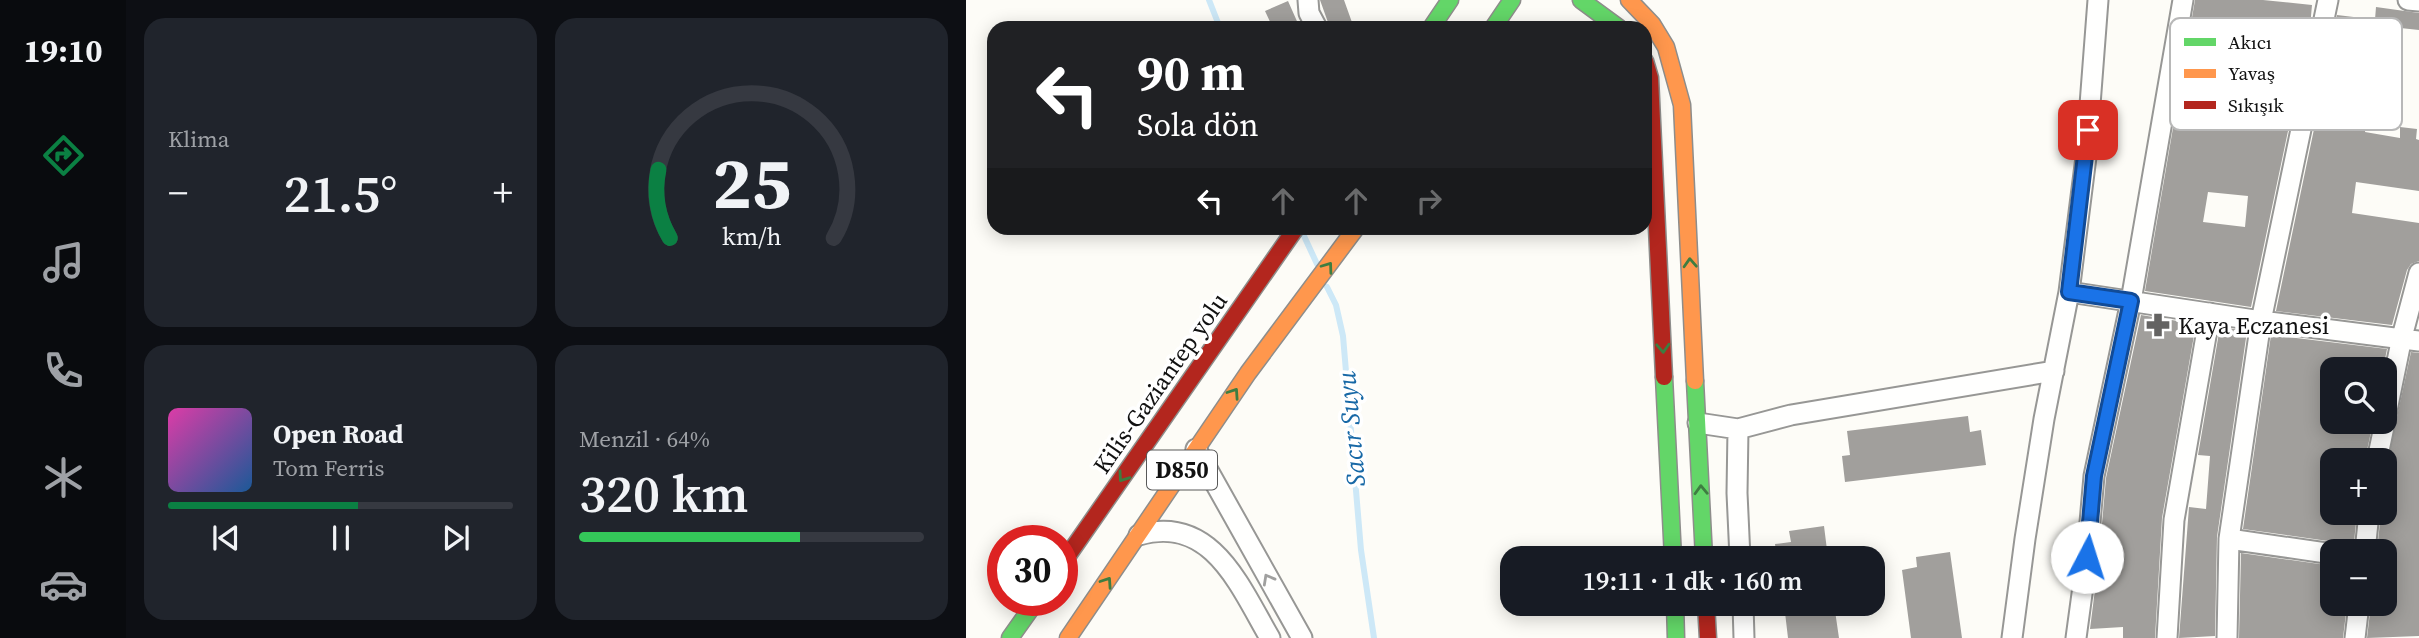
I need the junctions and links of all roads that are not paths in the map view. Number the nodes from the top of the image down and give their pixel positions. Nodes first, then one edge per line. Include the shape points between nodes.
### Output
1 (1308, 0) edge
2 (1450, 0) edge
3 (1512, 0) edge
4 (1581, 0) edge
5 (1629, 0) edge
6 (2098, 0) edge
7 (2183, 0) edge
8 (2328, 0) edge
9 (2408, 0) edge
10 (2419, 1) edge
11 (2180, 18) edge
12 (2324, 18) edge
13 (1313, 21) edge
14 (1436, 21) edge
15 (1498, 21) edge
16 (1610, 21) edge
17 (1649, 21) edge
18 (1652, 25) edge
19 (2170, 75) edge
20 (1652, 120) edge
21 (2301, 130) edge
22 (1291, 235) edge
23 (1351, 235) edge
24 (2419, 273) edge
25 (2069, 292) junction
26 (2131, 301) junction
27 (2210, 313) junction
28 (2261, 321) junction
29 (2411, 339) edge
30 (2054, 371) junction
31 (2397, 383) edge
32 (1698, 423) junction
33 (1738, 429) junction
34 (1196, 449) junction
35 (1138, 535) junction
36 (2229, 539) junction
37 (1078, 541) edge
38 (1672, 546) edge
39 (1703, 546) edge
40 (1739, 546) edge
41 (2320, 552) edge
42 (1026, 616) edge
43 (1675, 616) edge
44 (1707, 616) edge
45 (1743, 616) edge
46 (2358, 616) edge
47 (1010, 638) edge
48 (1068, 638) edge
49 (1270, 638) edge
50 (1302, 638) edge
51 (1676, 638) edge
52 (1708, 638) edge
53 (1744, 638) edge
54 (2012, 638) edge
55 (2076, 638) edge
56 (2166, 638) edge
57 (2227, 638) edge
58 (2355, 638) edge

1 - 13 street
2 - 14 main road
3 - 15 main road
4 - 16 main road
17 -> 5 main road
6 - 25 street via 2086,157
7 - 11 street
8 - 12 street
9 - 10 street
32 -> 18 main road via 1682,105 1672,59
19 - 26 street
20 -> 38 main road
21 - 28 street
22 -> 37 main road, Kilis-Gaziantep yolu / D850
34 -> 23 main road, D850
24 - 29 street
25 - 26 street
25 - 30 street
26 - 27 street
26 - 55 street via 2094,476
27 - 28 street
27 - 56 street via 2175,509
28 - 29 street
28 - 36 street
29 - 31 street
30 - 33 street via 1791,415
30 - 54 street
32 - 33 street
39 -> 32 main road
33 - 40 street
34 - 35 main road, D850
50 -> 34 street
48 -> 35 main road, D850
35 - 49 street via 1157,530 1206,544 1228,564
36 - 41 street
36 - 57 street
42 - 47 main road
43 - 51 main road
44 - 52 main road
45 - 53 street
46 - 58 street

